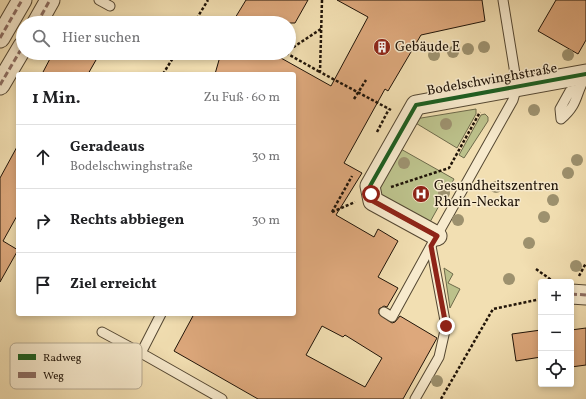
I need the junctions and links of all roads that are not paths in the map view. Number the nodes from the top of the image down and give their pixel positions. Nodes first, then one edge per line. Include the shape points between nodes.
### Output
1 (22, 0) edge
2 (50, 0) edge
3 (99, 0) edge
4 (503, 0) edge
5 (110, 6) dead end
6 (41, 16) edge
7 (0, 38) edge
8 (16, 58) edge
9 (583, 80) edge
10 (0, 85) edge
11 (517, 86) junction
12 (434, 241) junction
13 (574, 294) edge
14 (586, 295) edge
15 (384, 312) dead end
16 (160, 316) edge
17 (102, 332) dead end
18 (122, 343) edge
19 (142, 351) edge
20 (142, 354) edge
21 (222, 399) edge
22 (415, 399) edge

1 - 7 street
2 - 6 street
3 - 5 lane
4 - 11 lane
8 - 10 street
9 - 11 street, Bodelschwinghstraße
11 - 12 lane via 513,100
11 - 12 street, Bodelschwinghstraße via 416,104 370,186 373,201
12 - 15 lane via 392,317
12 - 22 lane via 446,326 439,357
13 - 14 street
16 - 19 lane
17 - 18 lane
20 - 21 lane

